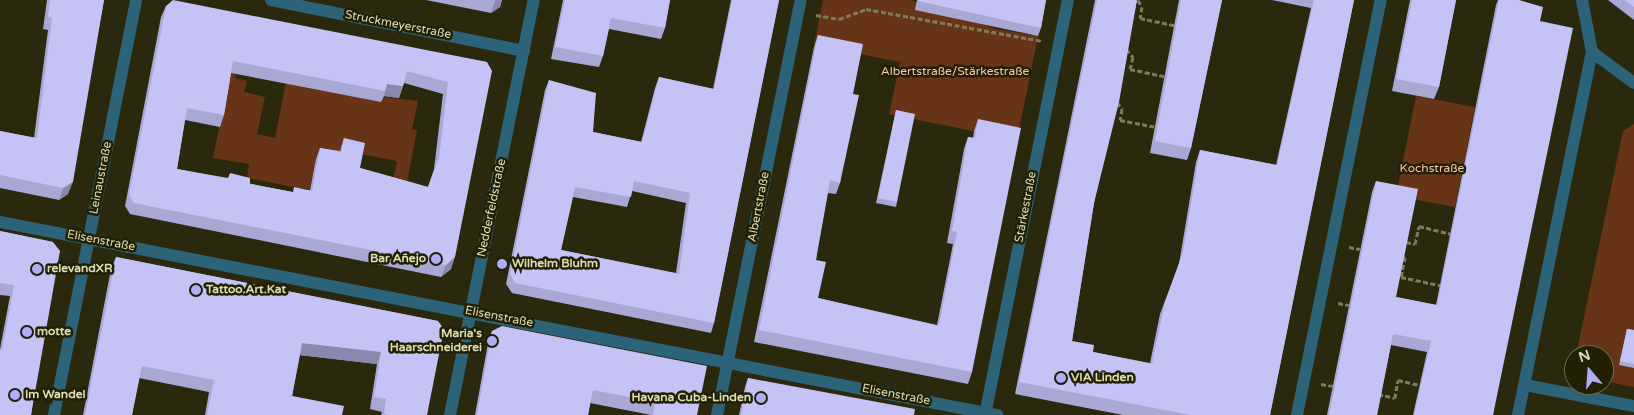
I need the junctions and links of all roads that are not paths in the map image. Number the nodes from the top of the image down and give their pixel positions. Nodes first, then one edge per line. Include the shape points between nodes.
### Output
1 (136, 0) edge
2 (271, 0) edge
3 (534, 0) edge
4 (1068, 0) edge
5 (1381, 0) edge
6 (1582, 0) edge
7 (800, 6) edge
8 (524, 51) junction
9 (1592, 52) junction
10 (1634, 83) edge
11 (0, 222) edge
12 (88, 239) junction
13 (471, 312) junction
14 (728, 361) junction
15 (1525, 385) junction
16 (1634, 406) edge
17 (989, 414) edge
18 (54, 415) edge
19 (450, 415) edge
20 (717, 415) edge
21 (1297, 415) edge
22 (1518, 415) edge

1 - 12 street, Leinaustraße
2 - 8 street, Struckmeyerstraße
3 - 8 street, Nedderfeldstraße
4 - 17 street, Stärkestraße
5 - 21 street
6 - 9 street
7 - 14 street, Albertstraße
8 - 13 street, Nedderfeldstraße
9 - 10 street
9 - 15 street
11 - 12 street, Elisenstraße
12 - 13 street, Elisenstraße
12 - 18 street, Leinaustraße
13 - 14 street, Elisenstraße
13 - 19 street, Nedderfeldstraße
14 - 17 street, Elisenstraße
14 - 20 street, Albertstraße
15 - 16 street
15 - 22 street

